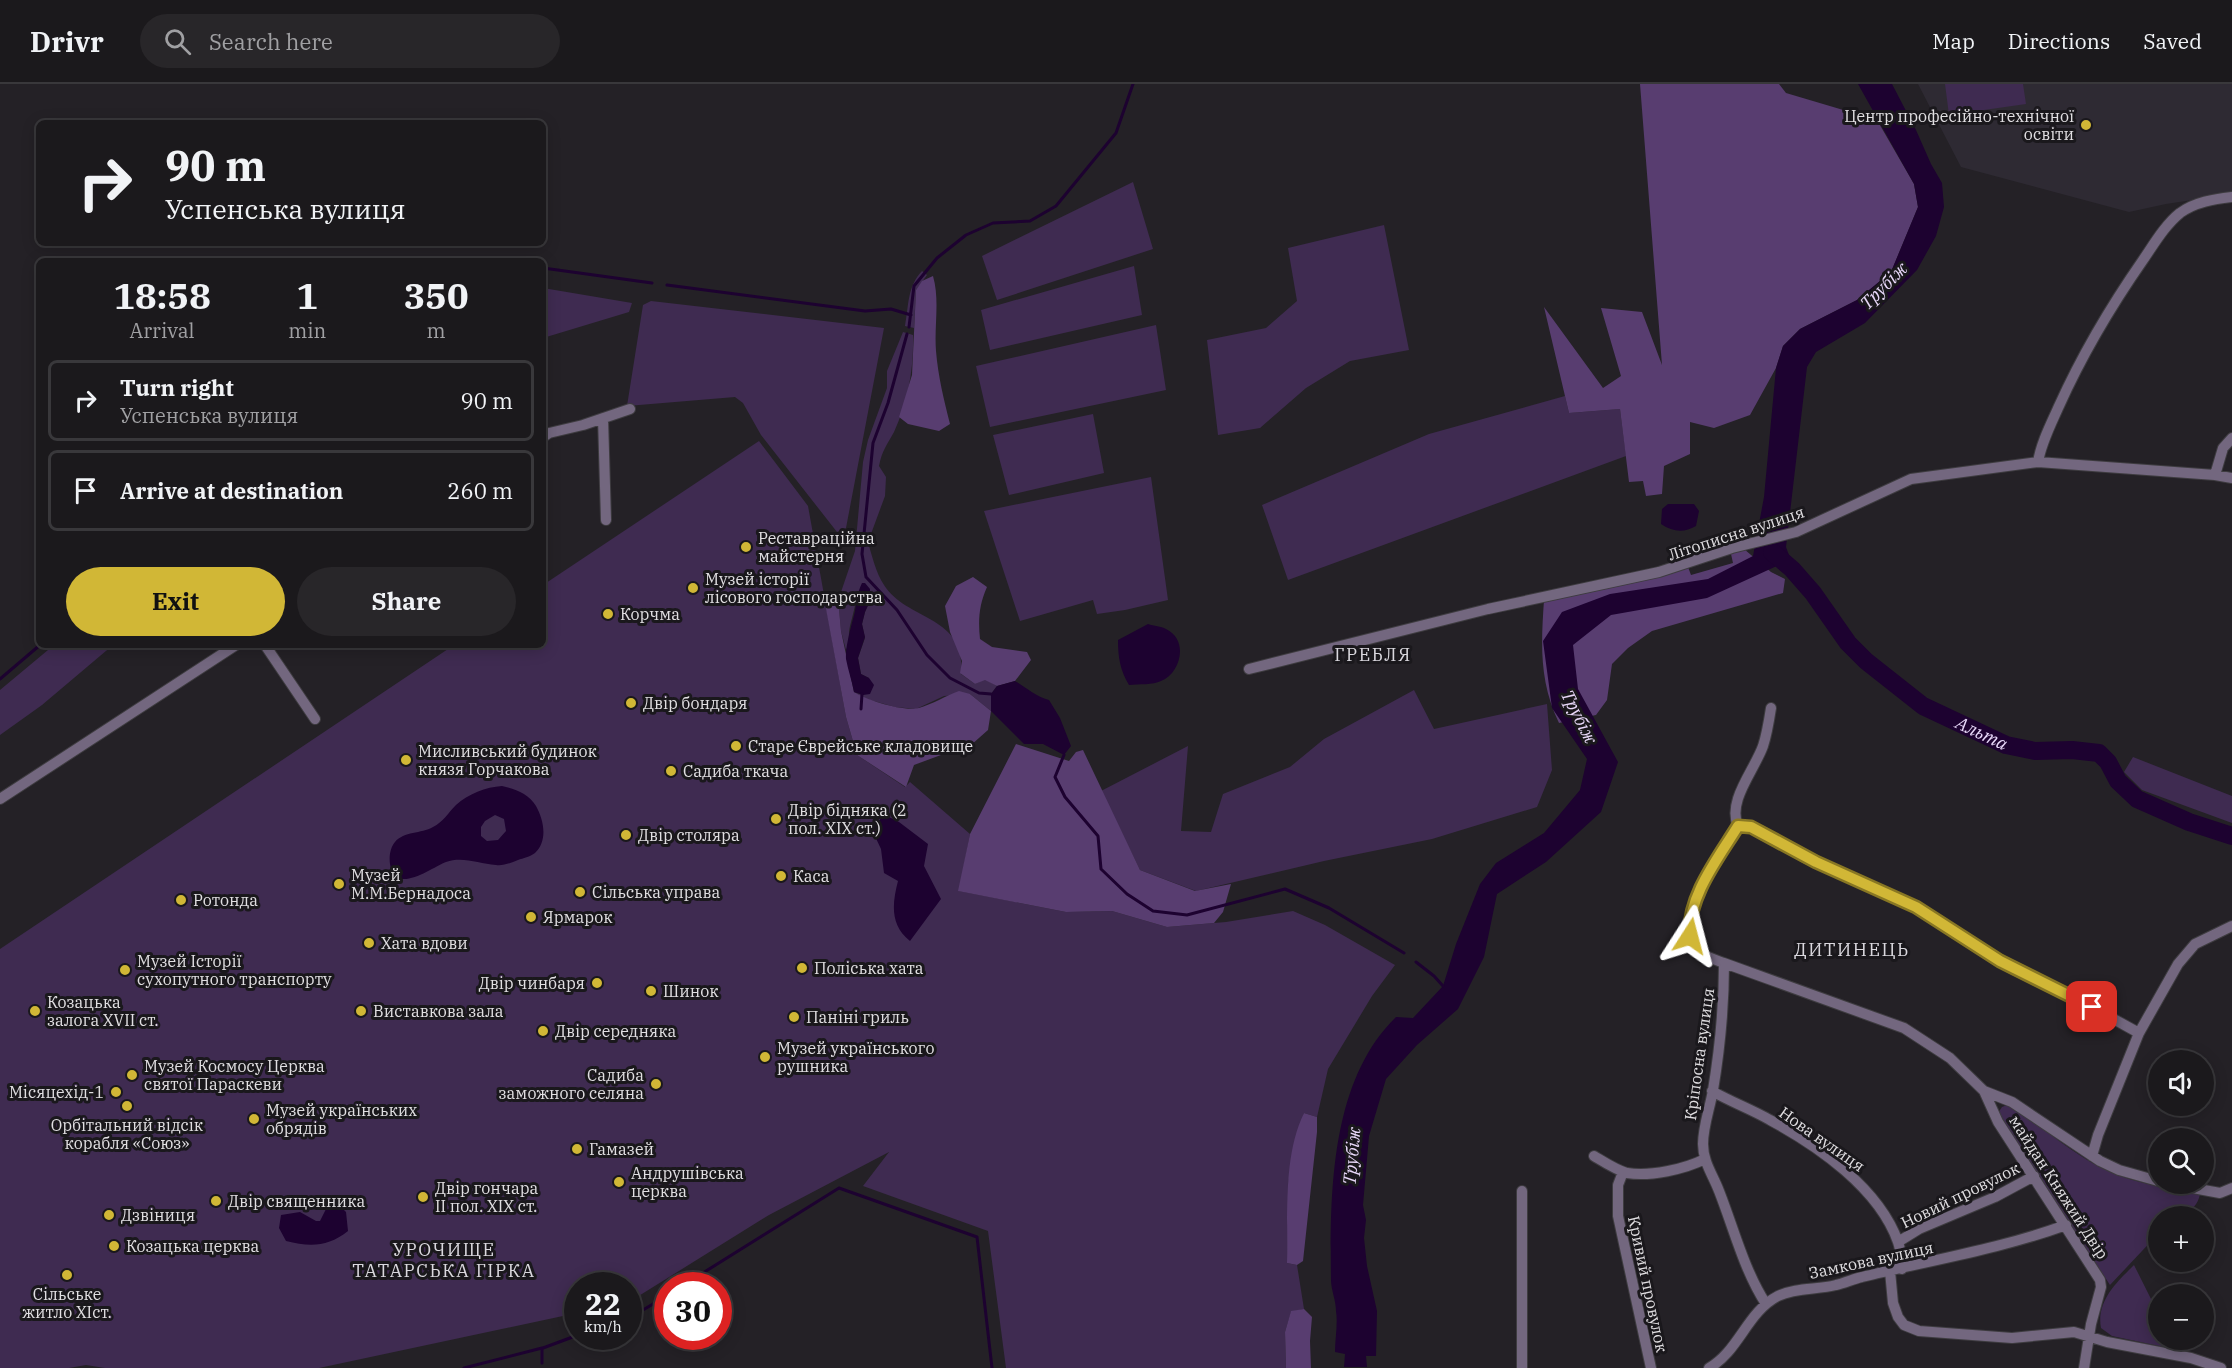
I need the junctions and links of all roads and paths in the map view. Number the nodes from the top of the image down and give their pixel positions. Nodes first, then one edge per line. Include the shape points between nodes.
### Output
1 (2232, 197) edge
2 (630, 409) dead end
3 (603, 418) junction
4 (546, 435) edge
5 (2232, 438) edge
6 (2038, 462) junction
7 (2215, 475) junction
8 (2232, 478) edge
9 (606, 520) dead end
10 (231, 648) edge
11 (267, 648) edge
12 (1249, 669) dead end
13 (1771, 708) dead end
14 (315, 719) dead end
15 (0, 799) edge
16 (1738, 826) junction
17 (2227, 928) edge
18 (1724, 963) junction
19 (2139, 1033) junction
20 (1712, 1091) junction
21 (1984, 1091) junction
22 (1594, 1156) dead end
23 (2092, 1156) junction
24 (1705, 1159) junction
25 (1623, 1172) junction
26 (2034, 1176) junction
27 (2148, 1178) edge
28 (2232, 1188) edge
29 (1522, 1191) dead end
30 (2214, 1192) edge
31 (2066, 1225) junction
32 (1898, 1242) junction
33 (1902, 1269) junction
34 (1890, 1271) junction
35 (1766, 1305) junction
36 (2089, 1335) junction
37 (1521, 1368) edge
38 (1531, 1368) edge
39 (1651, 1368) edge
40 (1709, 1368) edge
41 (2084, 1368) edge
42 (2222, 1368) edge

1 - 6 street via 2190,207 2156,241 2119,295 2078,367
2 - 3 street
3 - 4 street
3 - 9 street
5 - 7 street via 2223,448
6 - 7 street, Літописна вулиця
6 - 12 street, Літописна вулиця via 1911,479 1796,532 1752,542 1659,573 1488,609
7 - 8 street, Літописна вулиця
10 - 15 street
11 - 14 street
13 - 16 street via 1764,745 1735,810
16 - 18 street via 1700,892 1689,930 1698,951
16 - 19 street via 1751,827 1816,862 1916,907 2011,968
17 - 19 street via 2187,951
18 - 20 street, Кріпосна вулиця
18 - 21 street via 1904,1028 1950,1058
19 - 23 street
20 - 24 street, Кріпосна вулиця via 1704,1133
20 - 32 street, Нова вулиця via 1784,1128 1853,1178 1884,1214
21 - 23 street via 2012,1102
21 - 26 street, майдан Княжий Двір via 1994,1114
22 - 25 street
23 - 27 street via 2119,1170
24 - 25 street via 1676,1170
24 - 35 street, Кріпосна вулиця via 1750,1277
25 - 39 street, Кривий провулок via 1618,1185 1618,1216
26 - 31 street, майдан Княжий Двір
26 - 32 street, Новий провулок
28 - 30 street
29 - 37 street
31 - 33 street, Замкова вулиця via 1992,1248
31 - 36 street, майдан Княжий Двір via 2101,1284
32 - 33 street, Нова вулиця
33 - 34 street, Замкова вулиця
34 - 35 street, Замкова вулиця via 1835,1286 1790,1291
34 - 36 street via 1896,1312 1902,1323 1914,1330 2001,1338 2069,1331
35 - 40 street, Замкова вулиця via 1729,1352
36 - 41 street, майдан Княжий Двір
36 - 42 street
37 - 38 street

